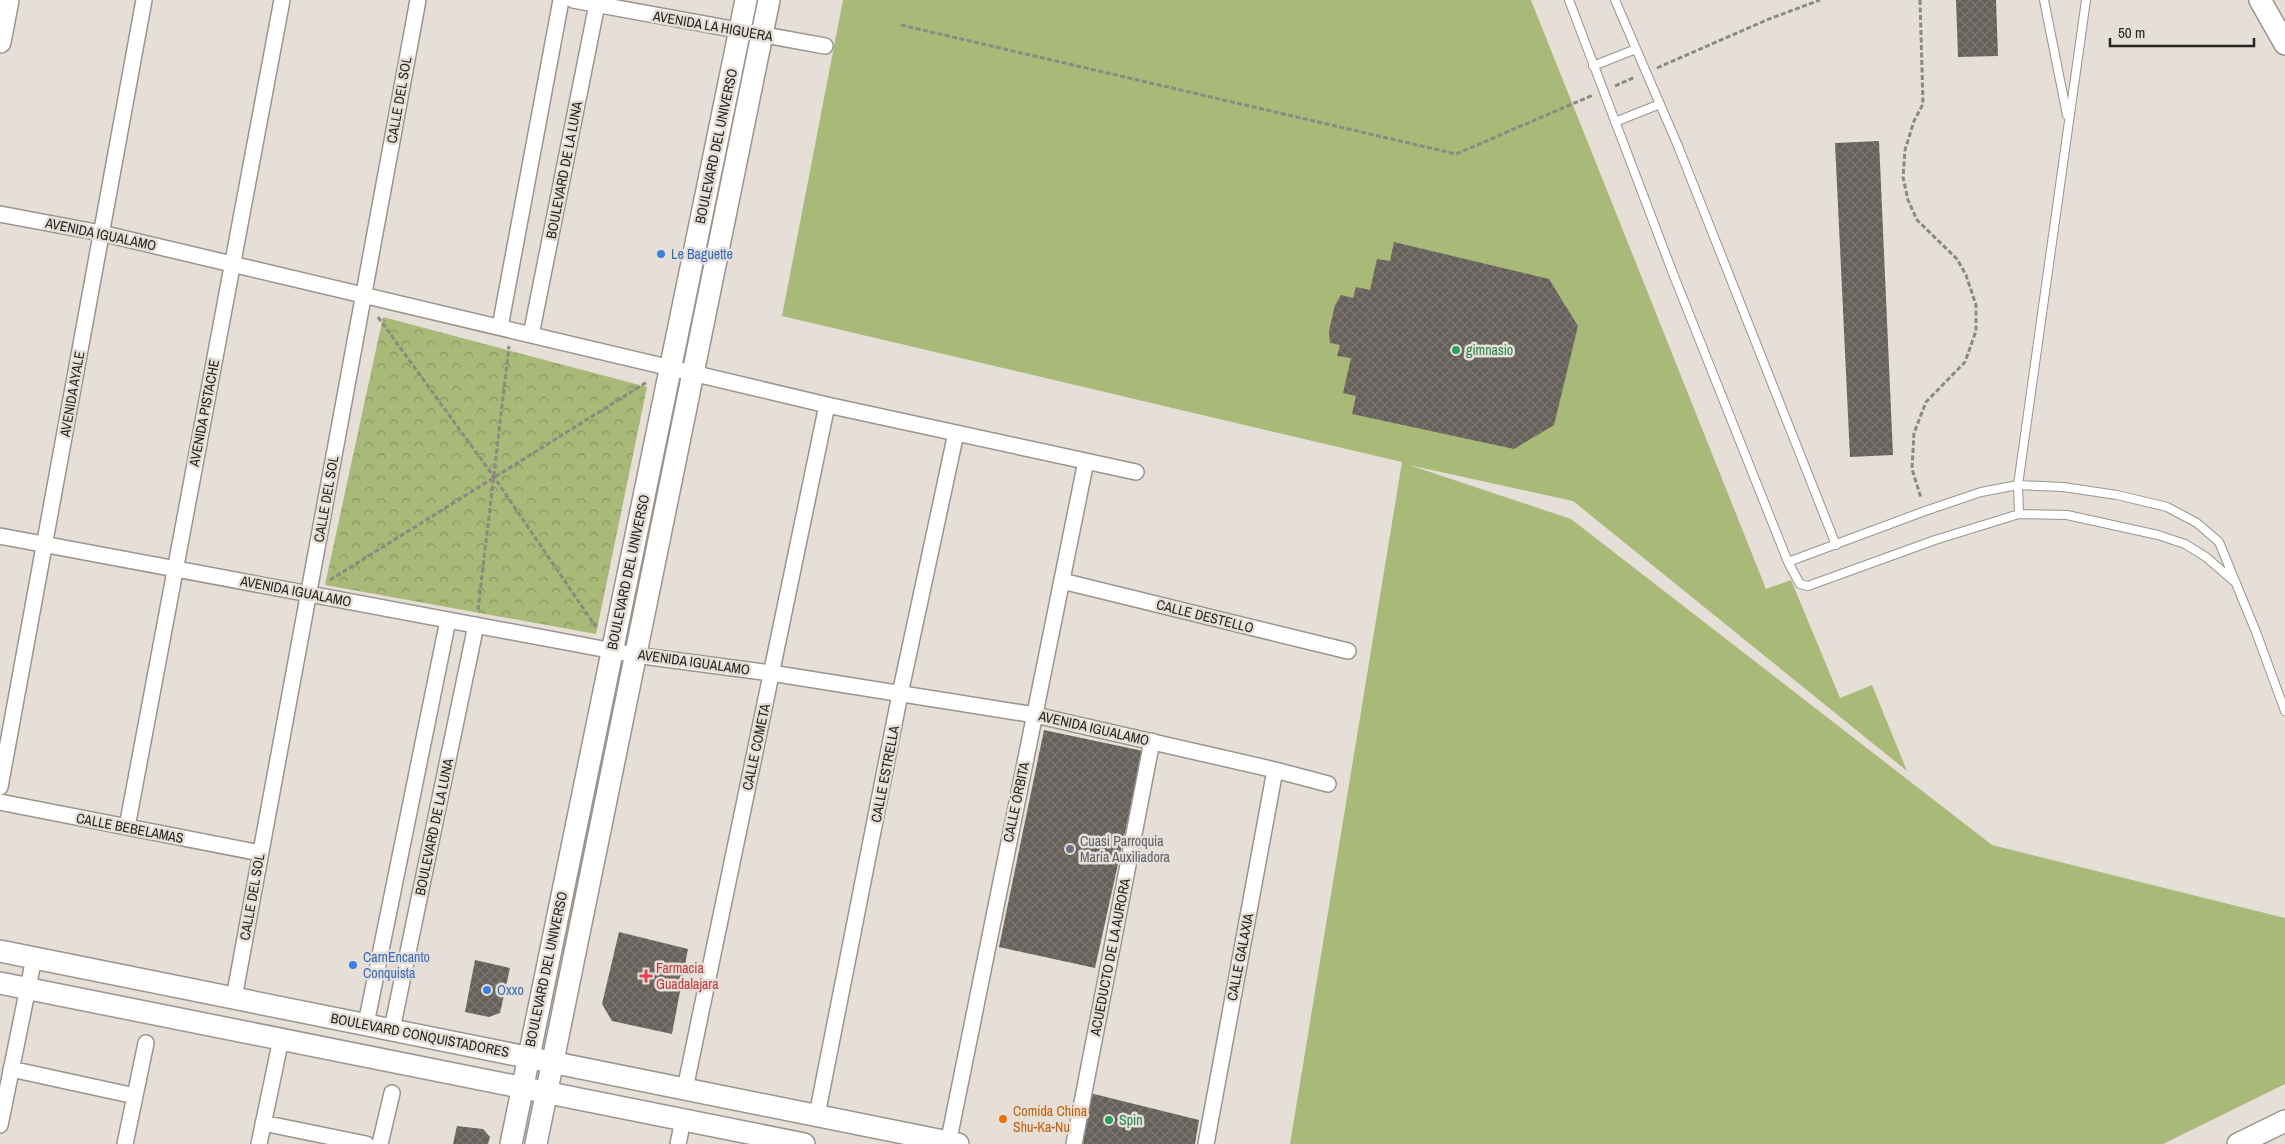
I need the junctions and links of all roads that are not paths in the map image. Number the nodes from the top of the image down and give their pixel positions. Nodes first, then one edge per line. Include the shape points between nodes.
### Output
1 (8, 0) edge
2 (144, 0) edge
3 (282, 0) edge
4 (418, 0) edge
5 (561, 0) edge
6 (573, 0) edge
7 (746, 0) edge
8 (769, 0) edge
9 (1569, 0) edge
10 (1615, 0) edge
11 (2044, 0) edge
12 (2086, 0) edge
13 (2260, 0) edge
14 (2272, 0) edge
15 (597, 4) junction
16 (2285, 29) edge
17 (739, 30) junction
18 (762, 34) junction
19 (0, 42) edge
20 (2285, 44) edge
21 (825, 46) dead end
22 (1636, 49) junction
23 (1593, 66) junction
24 (1660, 104) junction
25 (2068, 119) junction
26 (1615, 122) junction
27 (0, 214) edge
28 (101, 233) junction
29 (232, 264) junction
30 (363, 295) junction
31 (505, 329) junction
32 (531, 335) junction
33 (670, 368) junction
34 (693, 373) junction
35 (828, 405) junction
36 (956, 433) junction
37 (1086, 461) junction
38 (1136, 472) dead end
39 (2018, 485) junction
40 (2019, 514) junction
41 (0, 536) edge
42 (46, 544) junction
43 (1836, 545) junction
44 (1788, 562) junction
45 (175, 568) junction
46 (1062, 581) junction
47 (2236, 582) junction
48 (308, 593) junction
49 (448, 620) junction
50 (476, 625) junction
51 (612, 650) junction
52 (1348, 651) dead end
53 (636, 655) junction
54 (771, 673) junction
55 (900, 694) junction
56 (2285, 711) edge
57 (1034, 715) junction
58 (1152, 741) junction
59 (1274, 770) junction
60 (1328, 784) dead end
61 (0, 787) edge
62 (0, 802) edge
63 (127, 827) junction
64 (260, 853) junction
65 (570, 855) junction
66 (594, 861) junction
67 (396, 877) junction
68 (423, 882) junction
69 (0, 951) edge
70 (34, 958) junction
71 (0, 983) edge
72 (28, 989) junction
73 (234, 998) junction
74 (366, 1024) junction
75 (392, 1029) junction
76 (281, 1039) junction
77 (146, 1043) dead end
78 (528, 1057) junction
79 (552, 1062) junction
80 (11, 1069) junction
81 (522, 1087) junction
82 (685, 1089) junction
83 (546, 1092) junction
84 (392, 1093) dead end
85 (135, 1096) junction
86 (817, 1114) junction
87 (683, 1120) junction
88 (2285, 1121) edge
89 (264, 1123) junction
90 (0, 1125) edge
91 (951, 1143) edge
92 (125, 1144) edge
93 (259, 1144) edge
94 (366, 1144) edge
95 (380, 1144) edge
96 (511, 1144) edge
97 (536, 1144) edge
98 (678, 1144) edge
99 (804, 1144) edge
100 (1074, 1144) edge
101 (1206, 1144) edge
102 (2238, 1144) edge

1 - 19 street
2 - 28 street, AVENIDA AYALE
3 - 29 street, AVENIDA PISTACHE
4 - 30 street, CALLE DEL SOL
5 - 31 street
6 - 15 street, AVENIDA LA HIGUERA
7 - 17 street, BOULEVARD DEL UNIVERSO
8 - 18 street, BOULEVARD DEL UNIVERSO
9 - 23 lane
10 - 22 lane
11 - 25 lane
12 - 25 lane
13 - 20 street
14 - 16 street
15 - 17 street, AVENIDA LA HIGUERA
15 - 32 street, BOULEVARD DE LA LUNA
17 - 18 street, AVENIDA LA HIGUERA
17 - 33 street, BOULEVARD DEL UNIVERSO
18 - 21 street, AVENIDA LA HIGUERA
18 - 34 street, BOULEVARD DEL UNIVERSO
22 - 23 lane
22 - 24 lane
23 - 26 lane
24 - 26 lane
24 - 43 lane
25 - 39 lane
26 - 44 lane
27 - 28 street, AVENIDA IGUALAMO
28 - 29 street, AVENIDA IGUALAMO
28 - 42 street, AVENIDA AYALE
29 - 30 street, AVENIDA IGUALAMO
29 - 45 street, AVENIDA PISTACHE
30 - 31 street, AVENIDA IGUALAMO
30 - 48 street, CALLE DEL SOL
31 - 32 street, AVENIDA IGUALAMO
32 - 33 street, AVENIDA IGUALAMO
33 - 34 street, AVENIDA IGUALAMO
33 - 51 street, BOULEVARD DEL UNIVERSO
34 - 35 street, AVENIDA IGUALAMO
34 - 53 street, BOULEVARD DEL UNIVERSO
35 - 36 street, AVENIDA IGUALAMO
35 - 54 street, CALLE COMETA
36 - 37 street, AVENIDA IGUALAMO
36 - 55 street, CALLE ESTRELLA
37 - 38 street, AVENIDA IGUALAMO
37 - 46 street, CALLE ÓRBITA
39 - 40 lane
39 - 43 lane via 1981,492
39 - 47 lane via 2108,494 2167,507 2197,523 2219,542
40 - 44 lane via 1935,540 1808,586 1797,581
40 - 47 lane via 2067,515 2158,535 2185,544
41 - 42 street, AVENIDA IGUALAMO
42 - 45 street, AVENIDA IGUALAMO
42 - 61 street, AVENIDA AYALE
43 - 44 lane
45 - 48 street, AVENIDA IGUALAMO
45 - 63 street, AVENIDA PISTACHE
46 - 52 street, CALLE DESTELLO
46 - 57 street, CALLE ÓRBITA
47 - 56 lane
48 - 49 street, AVENIDA IGUALAMO
48 - 64 street, CALLE DEL SOL
49 - 50 street, AVENIDA IGUALAMO
49 - 67 street, BOULEVARD DE LA LUNA
50 - 51 street, AVENIDA IGUALAMO
50 - 68 street, BOULEVARD DE LA LUNA
51 - 53 street, AVENIDA IGUALAMO
51 - 65 street, BOULEVARD DEL UNIVERSO
53 - 54 street, AVENIDA IGUALAMO
53 - 66 street, BOULEVARD DEL UNIVERSO
54 - 55 street, AVENIDA IGUALAMO
54 - 82 street, CALLE COMETA
55 - 57 street, AVENIDA IGUALAMO
55 - 86 street, CALLE ESTRELLA
57 - 58 street, AVENIDA IGUALAMO
57 - 91 street, CALLE ÓRBITA
58 - 59 street, AVENIDA IGUALAMO
58 - 100 street, ACUEDUCTO DE LA AURORA
59 - 60 street, AVENIDA IGUALAMO
59 - 101 street, CALLE GALAXIA
62 - 63 street, CALLE BEBELAMAS
63 - 64 street, CALLE BEBELAMAS
64 - 73 street, CALLE DEL SOL
65 - 66 street
65 - 78 street, BOULEVARD DEL UNIVERSO
66 - 79 street, BOULEVARD DEL UNIVERSO
67 - 68 street
67 - 74 street, BOULEVARD DE LA LUNA
68 - 75 street, BOULEVARD DE LA LUNA
69 - 70 street, BOULEVARD CONQUISTADORES
70 - 72 street
70 - 73 street, BOULEVARD CONQUISTADORES
71 - 72 street
72 - 76 street
72 - 80 street
73 - 74 street, BOULEVARD CONQUISTADORES
74 - 75 street, BOULEVARD CONQUISTADORES
75 - 78 street, BOULEVARD CONQUISTADORES
76 - 81 street
76 - 89 street
77 - 85 street
78 - 79 street, BOULEVARD CONQUISTADORES
78 - 81 street, BOULEVARD DEL UNIVERSO
79 - 82 street, BOULEVARD CONQUISTADORES
79 - 83 street, BOULEVARD DEL UNIVERSO
80 - 85 street
80 - 90 street
81 - 83 street
81 - 96 street, BOULEVARD DEL UNIVERSO
82 - 86 street, BOULEVARD CONQUISTADORES
83 - 87 street
83 - 97 street, BOULEVARD DEL UNIVERSO
84 - 95 street
85 - 92 street
86 - 91 street, BOULEVARD CONQUISTADORES
87 - 98 street
87 - 99 street
88 - 102 street
89 - 93 street
89 - 94 street

